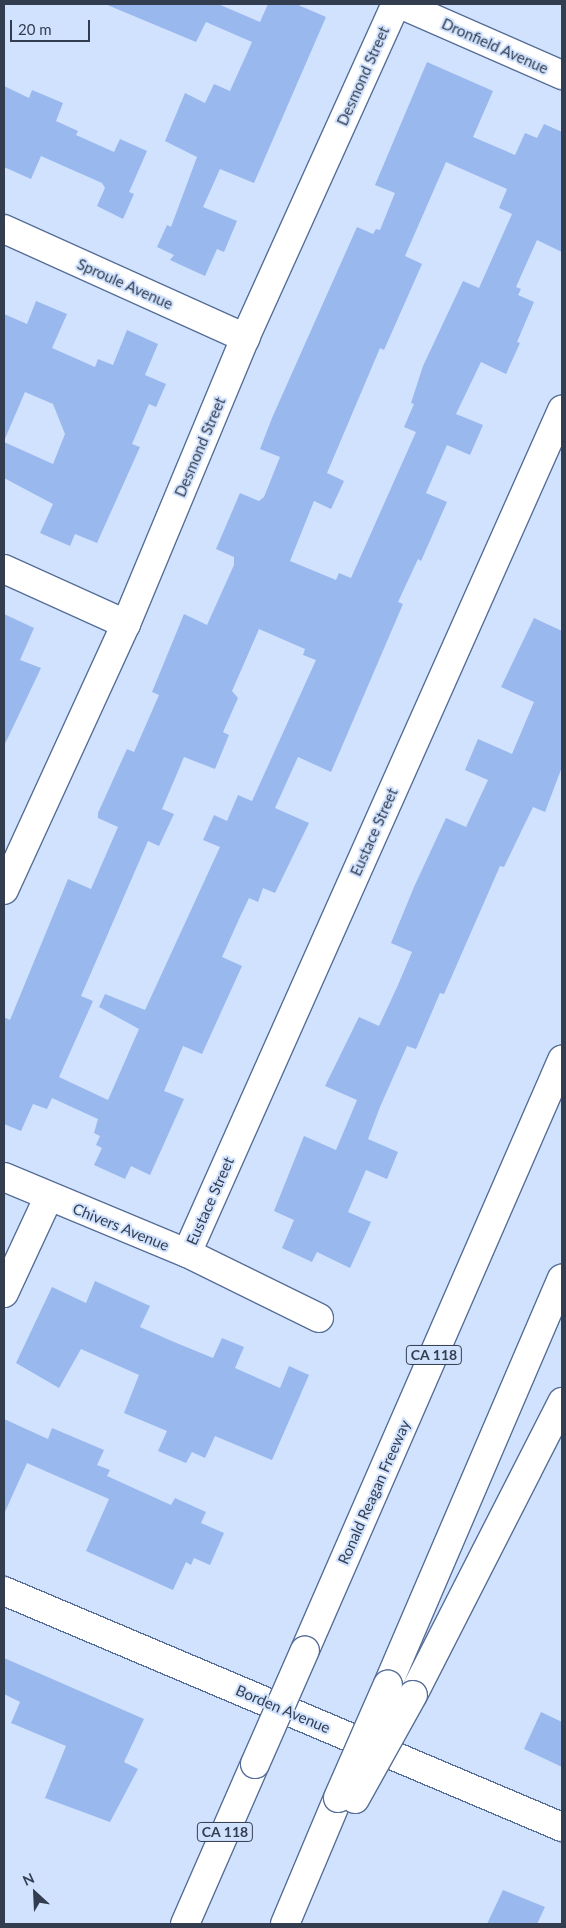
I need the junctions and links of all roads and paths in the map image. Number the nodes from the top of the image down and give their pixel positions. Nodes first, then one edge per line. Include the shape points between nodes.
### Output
1 (396, 4) edge
2 (400, 4) edge
3 (562, 75) edge
4 (4, 229) edge
5 (245, 338) junction
6 (562, 410) edge
7 (4, 569) edge
8 (126, 624) junction
9 (4, 890) edge
10 (562, 1060) edge
11 (4, 1177) edge
12 (48, 1198) junction
13 (186, 1253) junction
14 (562, 1279) edge
15 (4, 1293) edge
16 (319, 1318) dead end
17 (562, 1402) edge
18 (4, 1591) edge
19 (347, 1799) junction
20 (562, 1827) edge
21 (196, 1899) junction
22 (288, 1917) edge
23 (174, 1924) edge
24 (184, 1924) edge

1 - 5 main road, Desmond Street
2 - 3 main road, Dronfield Avenue
4 - 5 main road, Sproule Avenue
5 - 8 main road, Desmond Street
6 - 13 main road, Eustace Street
7 - 8 main road
8 - 9 main road, Desmond Street
10 - 21 main road, Ronald Reagan Freeway / CA 118, bridge
11 - 12 main road, Chivers Avenue
12 - 13 main road, Chivers Avenue
12 - 15 main road
13 - 16 main road, Chivers Avenue
14 - 19 main road, bridge via 388,1684
17 - 19 main road, bridge via 413,1695
18 - 20 main road, Borden Avenue
19 - 22 main road
21 - 23 main road
21 - 24 main road, Ronald Reagan Freeway / CA 118

